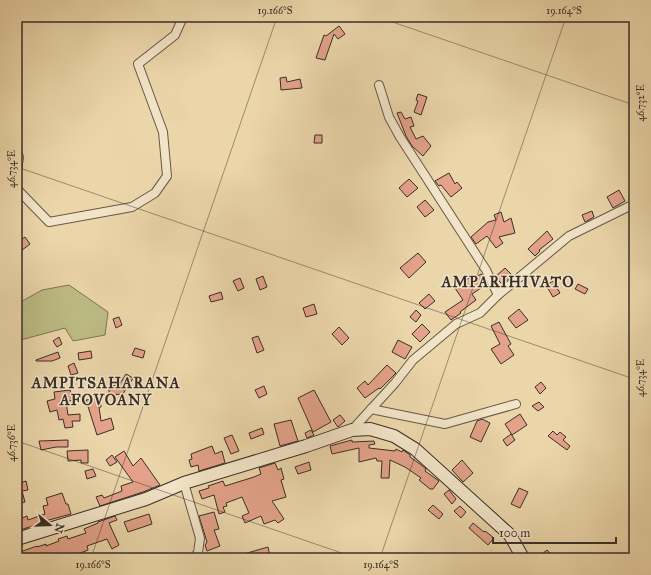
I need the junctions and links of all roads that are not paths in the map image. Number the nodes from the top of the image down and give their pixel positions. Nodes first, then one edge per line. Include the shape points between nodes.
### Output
1 (183, 17) edge
2 (379, 85) dead end
3 (17, 153) edge
4 (17, 171) edge
5 (17, 189) edge
6 (634, 204) edge
7 (498, 295) junction
8 (516, 404) dead end
9 (371, 409) junction
10 (352, 430) junction
11 (184, 483) junction
12 (17, 539) edge
13 (194, 558) edge
14 (523, 558) edge

1 - 5 street via 175,35 138,64 163,132 167,176 155,193 132,207 49,222
2 - 7 street via 389,117 400,137 486,270
3 - 4 street
6 - 7 street via 569,236
7 - 9 street via 480,313 456,324 413,360
8 - 9 street via 445,424
9 - 10 street
10 - 11 main road
10 - 14 main road via 370,429 394,436 415,449 510,535
11 - 12 main road via 146,499
11 - 13 street via 200,538 198,553

